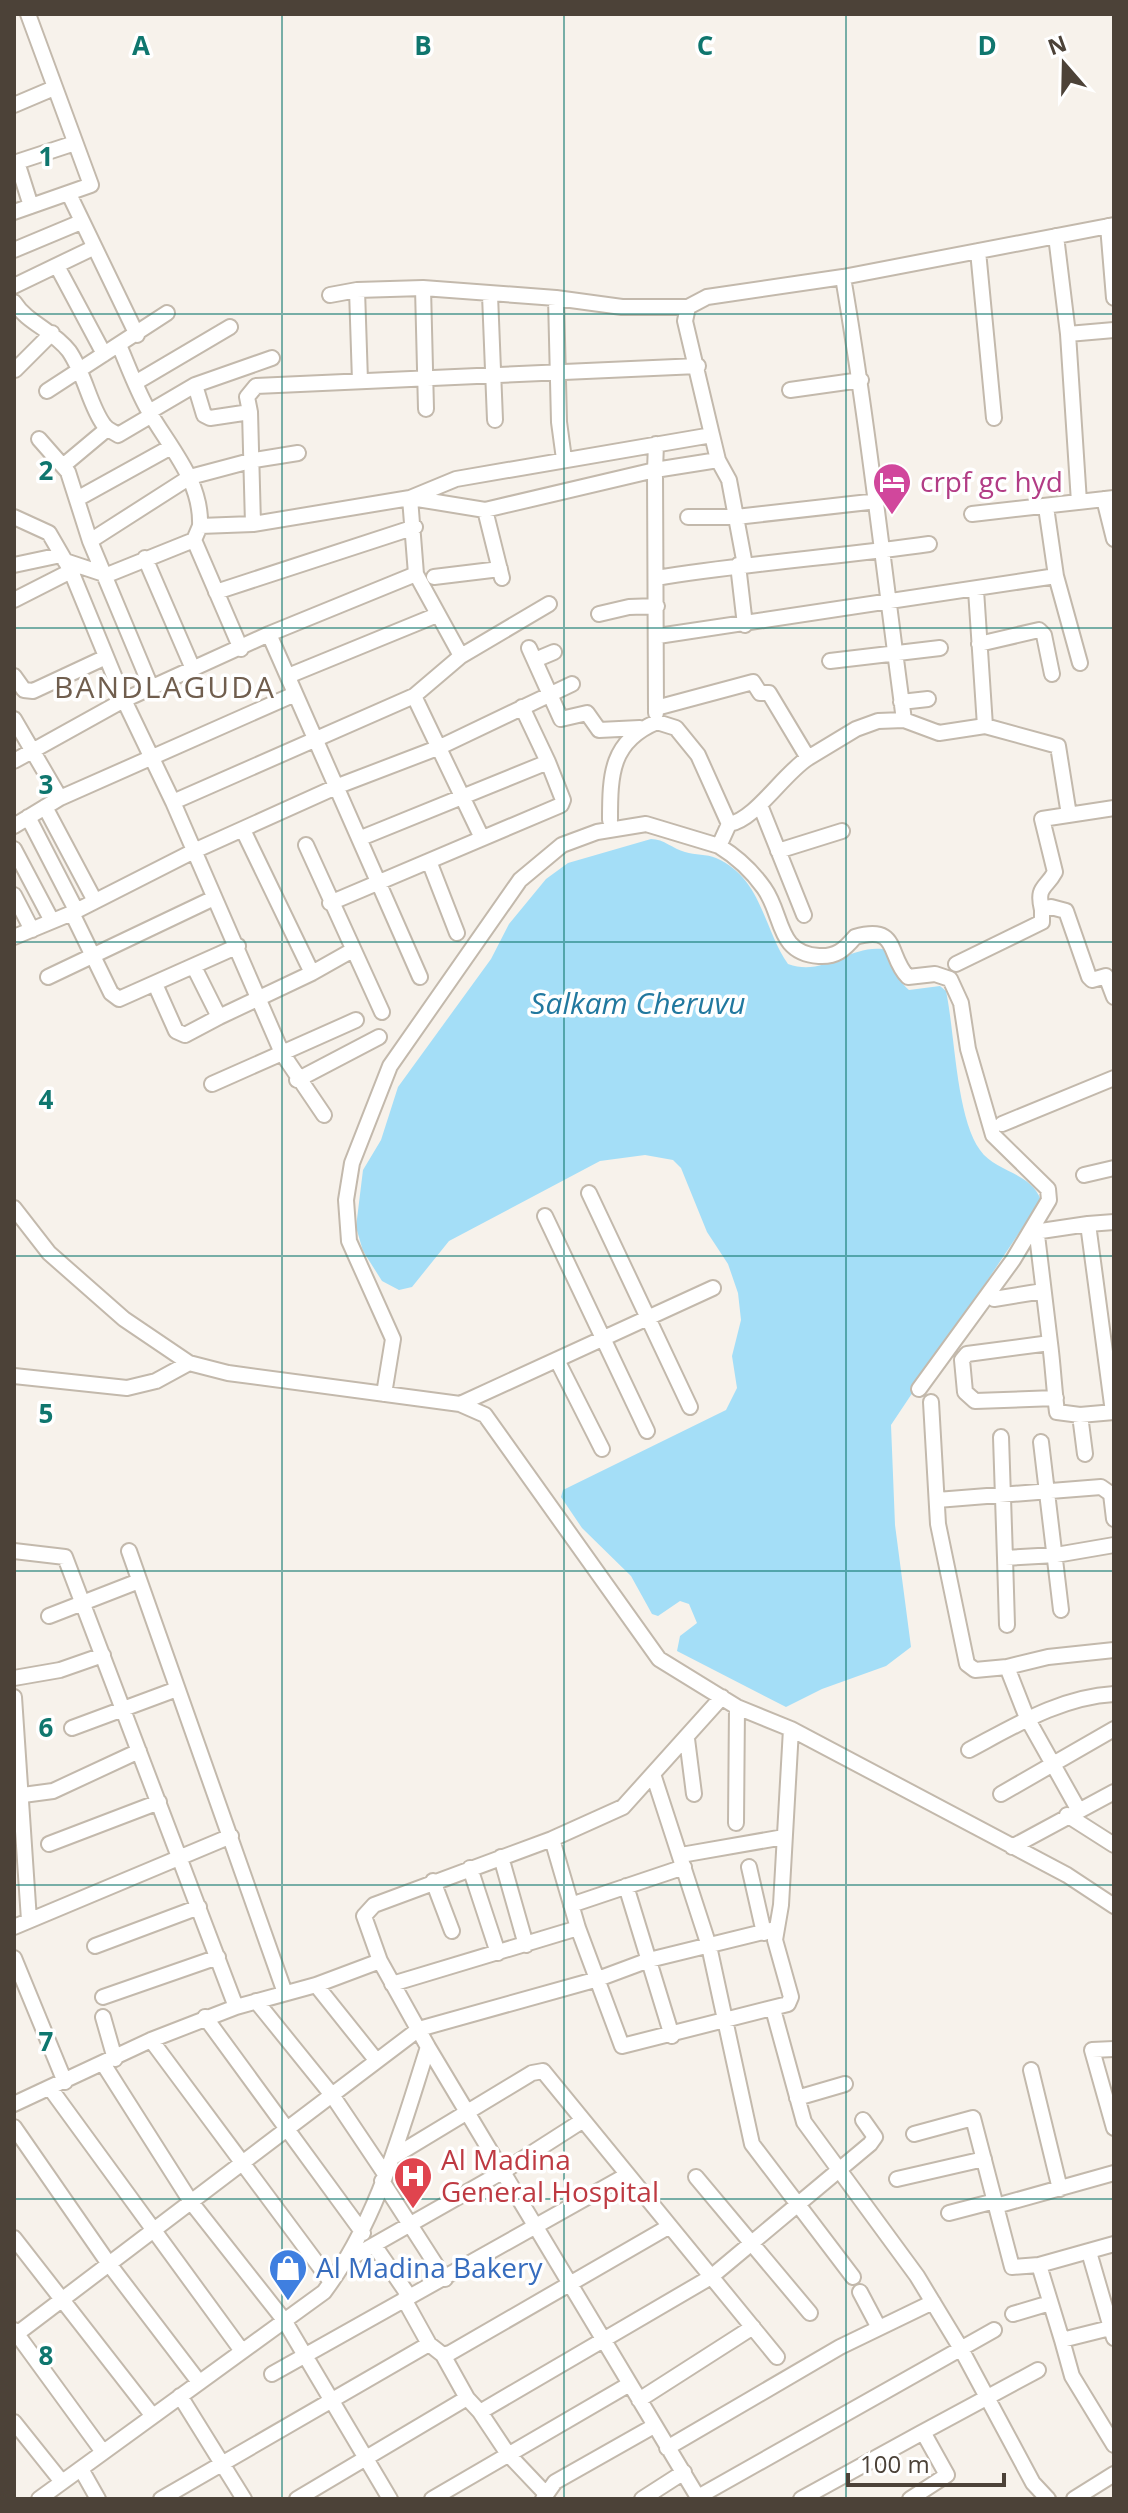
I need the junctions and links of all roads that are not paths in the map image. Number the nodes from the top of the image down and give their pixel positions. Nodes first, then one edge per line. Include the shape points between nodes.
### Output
1 (28, 14) edge
2 (54, 88) junction
3 (14, 105) edge
4 (75, 143) junction
5 (15, 163) edge
6 (69, 194) junction
7 (31, 206) junction
8 (14, 212) edge
9 (81, 222) junction
10 (1111, 225) edge
11 (1056, 236) junction
12 (93, 248) junction
13 (14, 250) edge
14 (978, 251) junction
15 (57, 266) junction
16 (843, 277) junction
17 (14, 286) edge
18 (423, 288) junction
19 (357, 290) junction
20 (330, 295) dead end
21 (490, 295) junction
22 (556, 298) junction
23 (1114, 298) edge
24 (14, 302) edge
25 (688, 307) junction
26 (167, 313) dead end
27 (230, 327) dead end
28 (1114, 330) edge
29 (52, 333) junction
30 (1068, 334) junction
31 (137, 335) junction
32 (119, 345) junction
33 (104, 354) junction
34 (272, 358) dead end
35 (698, 366) junction
36 (80, 368) junction
37 (14, 370) edge
38 (559, 372) junction
39 (495, 375) junction
40 (424, 378) junction
41 (861, 380) junction
42 (360, 381) junction
43 (135, 383) junction
44 (195, 385) junction
45 (790, 390) dead end
46 (47, 391) dead end
47 (426, 409) dead end
48 (250, 412) junction
49 (151, 413) junction
50 (994, 418) dead end
51 (495, 420) dead end
52 (107, 429) junction
53 (712, 435) junction
54 (39, 439) dead end
55 (656, 444) junction
56 (171, 447) junction
57 (298, 453) dead end
58 (564, 459) junction
59 (254, 460) junction
60 (718, 460) junction
61 (64, 465) junction
62 (655, 470) junction
63 (190, 477) junction
64 (410, 498) junction
65 (77, 499) junction
66 (1109, 499) edge
67 (878, 501) junction
68 (1079, 502) junction
69 (1046, 507) junction
70 (485, 510) junction
71 (972, 514) dead end
72 (14, 517) edge
73 (688, 517) dead end
74 (736, 517) junction
75 (253, 524) junction
76 (200, 526) junction
77 (415, 527) junction
78 (1114, 539) edge
79 (194, 540) junction
80 (90, 541) junction
81 (929, 544) dead end
82 (883, 551) junction
83 (145, 558) junction
84 (66, 562) junction
85 (14, 565) edge
86 (742, 565) junction
87 (416, 574) junction
88 (107, 575) junction
89 (1056, 576) junction
90 (434, 577) dead end
91 (656, 578) junction
92 (976, 590) junction
93 (216, 592) junction
94 (14, 600) edge
95 (549, 604) dead end
96 (887, 604) junction
97 (657, 606) junction
98 (599, 614) dead end
99 (437, 615) junction
100 (745, 625) junction
101 (269, 634) junction
102 (658, 636) junction
103 (979, 644) junction
104 (940, 648) dead end
105 (241, 649) junction
106 (554, 652) dead end
107 (895, 652) junction
108 (461, 656) junction
109 (106, 657) junction
110 (830, 661) dead end
111 (1080, 663) dead end
112 (193, 669) junction
113 (1052, 674) dead end
114 (14, 676) edge
115 (288, 676) junction
116 (572, 684) dead end
117 (151, 687) junction
118 (295, 694) junction
119 (550, 694) junction
120 (414, 696) junction
121 (928, 699) dead end
122 (124, 700) junction
123 (901, 702) junction
124 (522, 707) junction
125 (656, 715) junction
126 (14, 719) edge
127 (904, 720) junction
128 (985, 726) junction
129 (642, 728) junction
130 (316, 741) junction
131 (440, 747) junction
132 (32, 750) junction
133 (152, 757) junction
134 (808, 758) junction
135 (14, 761) edge
136 (548, 762) junction
137 (338, 786) junction
138 (461, 796) junction
139 (60, 798) junction
140 (173, 802) junction
141 (760, 805) junction
142 (45, 807) junction
143 (1114, 808) edge
144 (1069, 815) junction
145 (28, 817) junction
146 (610, 820) dead end
147 (729, 824) junction
148 (14, 826) edge
149 (243, 830) junction
150 (842, 831) dead end
151 (361, 838) junction
152 (482, 838) junction
153 (306, 845) dead end
154 (719, 846) junction
155 (14, 849) edge
156 (194, 851) junction
157 (778, 851) junction
158 (429, 861) junction
159 (789, 878) junction
160 (378, 883) junction
161 (771, 886) dead end
162 (14, 895) edge
163 (214, 898) junction
164 (95, 901) junction
165 (330, 903) junction
166 (1042, 910) junction
167 (74, 911) junction
168 (804, 915) dead end
169 (52, 921) junction
170 (32, 930) junction
171 (457, 933) dead end
172 (14, 937) edge
173 (238, 946) junction
174 (351, 951) junction
175 (94, 956) junction
176 (956, 964) dead end
177 (194, 967) junction
178 (312, 973) junction
179 (48, 977) dead end
180 (420, 977) dead end
181 (155, 984) junction
182 (1114, 997) edge
183 (261, 998) junction
184 (382, 1012) dead end
185 (219, 1017) junction
186 (356, 1020) dead end
187 (379, 1037) dead end
188 (282, 1053) junction
189 (1114, 1078) edge
190 (297, 1080) junction
191 (212, 1084) dead end
192 (324, 1115) dead end
193 (1002, 1124) dead end
194 (1114, 1168) edge
195 (1084, 1175) dead end
196 (589, 1193) dead end
197 (14, 1208) edge
198 (545, 1216) dead end
199 (1114, 1222) edge
200 (1088, 1224) junction
201 (713, 1288) dead end
202 (1043, 1291) junction
203 (994, 1299) dead end
204 (650, 1317) junction
205 (601, 1340) junction
206 (1050, 1343) junction
207 (557, 1360) junction
208 (189, 1363) junction
209 (14, 1376) edge
210 (919, 1389) dead end
211 (384, 1394) junction
212 (1056, 1398) junction
213 (931, 1402) dead end
214 (460, 1404) junction
215 (690, 1407) dead end
216 (1114, 1412) edge
217 (1080, 1415) junction
218 (647, 1431) dead end
219 (1001, 1437) dead end
220 (1041, 1442) dead end
221 (602, 1449) dead end
222 (1085, 1454) dead end
223 (1048, 1494) junction
224 (1001, 1496) junction
225 (937, 1500) junction
226 (1114, 1519) edge
227 (1114, 1545) edge
228 (14, 1551) edge
229 (129, 1551) dead end
230 (1056, 1555) junction
231 (1005, 1558) junction
232 (139, 1581) junction
233 (83, 1603) junction
234 (1061, 1610) dead end
235 (49, 1616) dead end
236 (1007, 1625) dead end
237 (1114, 1650) edge
238 (103, 1655) junction
239 (1007, 1667) junction
240 (14, 1678) edge
241 (177, 1689) junction
242 (1114, 1694) edge
243 (14, 1697) edge
244 (722, 1697) junction
245 (737, 1707) junction
246 (124, 1709) junction
247 (1027, 1718) junction
248 (72, 1728) dead end
249 (791, 1729) junction
250 (1114, 1729) edge
251 (687, 1739) junction
252 (969, 1750) dead end
253 (139, 1751) junction
254 (1054, 1763) junction
255 (654, 1777) junction
256 (1114, 1792) edge
257 (694, 1794) dead end
258 (1001, 1794) dead end
259 (23, 1795) junction
260 (159, 1802) junction
261 (1072, 1812) junction
262 (736, 1823) dead end
263 (231, 1836) junction
264 (784, 1837) junction
265 (552, 1839) junction
266 (49, 1844) dead end
267 (1114, 1845) edge
268 (1012, 1847) junction
269 (181, 1857) junction
270 (501, 1857) junction
271 (683, 1861) junction
272 (749, 1867) dead end
273 (470, 1868) junction
274 (433, 1881) junction
275 (626, 1886) junction
276 (571, 1905) junction
277 (1114, 1906) edge
278 (199, 1907) junction
279 (29, 1920) junction
280 (14, 1927) edge
281 (578, 1928) junction
282 (452, 1931) dead end
283 (769, 1931) junction
284 (526, 1945) junction
285 (95, 1946) dead end
286 (709, 1946) junction
287 (498, 1953) junction
288 (218, 1957) junction
289 (14, 1958) edge
290 (649, 1960) junction
291 (380, 1961) junction
292 (598, 1979) junction
293 (392, 1984) junction
294 (316, 1985) junction
295 (285, 1993) junction
296 (103, 1997) dead end
297 (256, 2001) junction
298 (236, 2007) junction
299 (773, 2009) junction
300 (103, 2017) dead end
301 (205, 2017) junction
302 (727, 2021) junction
303 (419, 2029) junction
304 (672, 2036) junction
305 (151, 2040) junction
306 (428, 2047) junction
307 (1114, 2049) edge
308 (376, 2060) junction
309 (109, 2062) junction
310 (1031, 2070) dead end
311 (65, 2082) junction
312 (845, 2084) dead end
313 (50, 2088) junction
314 (332, 2095) junction
315 (797, 2098) junction
316 (15, 2099) edge
317 (467, 2113) junction
318 (863, 2120) dead end
319 (582, 2121) junction
320 (14, 2127) edge
321 (1114, 2128) edge
322 (285, 2130) junction
323 (914, 2134) dead end
324 (393, 2157) junction
325 (984, 2159) junction
326 (242, 2163) junction
327 (504, 2171) junction
328 (837, 2171) junction
329 (1114, 2173) edge
330 (625, 2176) junction
331 (696, 2177) dead end
332 (384, 2178) junction
333 (897, 2179) dead end
334 (1060, 2189) junction
335 (191, 2202) junction
336 (995, 2204) junction
337 (798, 2206) junction
338 (949, 2213) dead end
339 (411, 2225) junction
340 (670, 2226) junction
341 (538, 2227) junction
342 (152, 2231) junction
343 (363, 2233) junction
344 (14, 2238) edge
345 (754, 2244) junction
346 (1114, 2244) edge
347 (374, 2245) junction
348 (1089, 2252) junction
349 (349, 2259) junction
350 (109, 2264) junction
351 (1039, 2265) junction
352 (711, 2277) junction
353 (853, 2277) dead end
354 (445, 2279) junction
355 (331, 2282) junction
356 (572, 2284) junction
357 (860, 2292) dead end
358 (406, 2298) junction
359 (61, 2300) junction
360 (933, 2302) junction
361 (1050, 2303) junction
362 (810, 2313) dead end
363 (1013, 2314) dead end
364 (284, 2320) junction
365 (753, 2327) junction
366 (879, 2328) junction
367 (994, 2330) dead end
368 (1113, 2331) edge
369 (15, 2333) edge
370 (1062, 2340) junction
371 (605, 2342) junction
372 (429, 2344) junction
373 (960, 2347) junction
374 (242, 2351) junction
375 (305, 2355) junction
376 (443, 2355) junction
377 (777, 2357) dead end
378 (1038, 2370) dead end
379 (272, 2374) dead end
380 (199, 2382) junction
381 (628, 2385) junction
382 (180, 2396) junction
383 (987, 2397) junction
384 (467, 2398) junction
385 (639, 2400) junction
386 (333, 2401) junction
387 (480, 2412) junction
388 (152, 2415) junction
389 (14, 2422) edge
390 (654, 2426) junction
391 (923, 2432) junction
392 (1114, 2445) edge
393 (667, 2448) junction
394 (103, 2452) junction
395 (508, 2454) junction
396 (367, 2459) junction
397 (223, 2465) junction
398 (81, 2469) junction
399 (684, 2472) junction
400 (1114, 2474) edge
401 (62, 2482) junction
402 (544, 2496) edge
403 (698, 2498) edge
404 (39, 2499) edge
405 (98, 2499) edge
406 (161, 2499) edge
407 (244, 2499) edge
408 (297, 2499) edge
409 (390, 2499) edge
410 (432, 2499) edge
411 (642, 2499) edge
412 (801, 2499) edge
413 (910, 2499) edge
414 (1048, 2499) edge
415 (1074, 2499) edge

1 - 2 street
2 - 3 street
2 - 4 street
4 - 5 street
4 - 6 street via 91,185
5 - 7 street
6 - 7 street
6 - 9 street
7 - 8 street
9 - 12 street
9 - 13 street
10 - 11 street
10 - 23 street
11 - 14 street
11 - 30 street
12 - 15 street
12 - 31 street
14 - 16 street
14 - 50 street
15 - 17 street
15 - 33 street
16 - 25 street via 707,297
16 - 41 street
18 - 19 street
18 - 21 street
18 - 40 street
19 - 20 street
19 - 42 street
21 - 22 street
21 - 39 street
22 - 25 street via 622,307
22 - 38 street
24 - 29 street via 24,318
25 - 35 street via 685,321
26 - 31 street
27 - 43 street
28 - 30 street
29 - 36 street
29 - 37 street
30 - 68 street
31 - 32 street
32 - 33 street
32 - 43 street
33 - 36 street
34 - 44 street
35 - 38 street
35 - 53 street
36 - 46 street
36 - 52 street
38 - 39 street
38 - 58 street
39 - 40 street
39 - 51 street
40 - 42 street
40 - 47 street
41 - 45 street
41 - 67 street
42 - 48 street via 256,386 247,397
43 - 49 street
44 - 48 street via 204,415 210,418
44 - 49 street
48 - 59 street
49 - 52 street via 118,435
49 - 56 street
52 - 61 street
53 - 55 street
53 - 60 street
54 - 61 street
55 - 58 street
55 - 62 street
56 - 63 street
56 - 65 street
57 - 59 street
58 - 64 street via 456,479
59 - 63 street
59 - 75 street
60 - 62 street
60 - 74 street via 729,480
61 - 65 street
62 - 70 street
62 - 91 street
63 - 76 street
63 - 80 street
64 - 70 street
64 - 75 street
64 - 77 street
65 - 80 street
66 - 68 street
66 - 78 street
67 - 74 street
67 - 82 street
68 - 69 street
69 - 71 street
69 - 89 street
70 - 90 street via 501,574
72 - 84 street via 49,533
73 - 74 street
74 - 86 street
75 - 76 street
76 - 79 street
77 - 87 street
77 - 93 street
79 - 83 street
79 - 93 street
80 - 88 street
81 - 82 street
82 - 86 street
82 - 96 street
83 - 88 street
83 - 112 street
84 - 85 street
84 - 88 street
84 - 94 street
84 - 109 street
86 - 91 street
86 - 100 street
87 - 99 street
87 - 101 street
88 - 117 street
89 - 92 street
89 - 111 street
91 - 97 street
92 - 96 street
92 - 103 street
93 - 105 street
95 - 108 street
96 - 100 street
96 - 107 street
97 - 98 street
97 - 102 street
99 - 108 street
99 - 115 street
100 - 102 street
101 - 105 street
101 - 115 street
102 - 125 street
103 - 113 street via 1039,630
103 - 128 street
104 - 107 street
105 - 112 street
106 - 119 street via 532,654
107 - 110 street
107 - 123 street
108 - 120 street
109 - 114 street via 33,691 24,690
109 - 122 street
112 - 117 street
115 - 118 street
116 - 119 street
117 - 122 street
118 - 130 street
118 - 133 street
119 - 124 street
119 - 129 street via 561,719 587,713 599,730
120 - 130 street
120 - 131 street
121 - 123 street
122 - 132 street
122 - 133 street
123 - 127 street
124 - 131 street
124 - 136 street
125 - 129 street
125 - 134 street via 753,682 760,693 769,693
125 - 147 street via 676,728 698,755
126 - 132 street
127 - 128 street via 939,733
127 - 134 street via 868,723
128 - 144 street via 1058,746
129 - 146 street via 619,752
130 - 137 street
130 - 140 street
131 - 137 street
131 - 138 street
132 - 135 street
132 - 139 street
133 - 139 street
133 - 140 street
134 - 141 street via 790,770
136 - 138 street
136 - 152 street via 562,804
137 - 149 street
137 - 151 street
138 - 151 street
138 - 152 street
139 - 142 street
140 - 156 street
141 - 147 street
141 - 157 street
142 - 145 street
142 - 164 street
143 - 144 street
144 - 166 street via 1042,819 1055,872 1041,886
145 - 148 street
145 - 167 street
147 - 154 street
149 - 156 street
149 - 178 street
150 - 157 street
151 - 160 street
152 - 158 street
153 - 165 street
154 - 210 street via 766,891 788,942 799,953 829,956 855,937 882,935 908,977 935,974 950,979 961,1003 968,1049 993,1135 1048,1189 1049,1200 1013,1260
154 - 211 street via 646,824 597,832 562,845 520,880 390,1066 352,1163 346,1200 349,1241 393,1339
155 - 169 street
156 - 163 street
156 - 164 street
157 - 159 street
158 - 160 street
158 - 171 street
159 - 161 street
159 - 168 street
160 - 165 street
160 - 180 street
162 - 170 street
163 - 173 street
163 - 175 street
164 - 167 street
165 - 174 street
166 - 176 street via 1042,922
166 - 182 street via 1066,911 1089,977 1106,976
167 - 169 street
167 - 175 street
169 - 170 street
170 - 172 street
173 - 177 street
173 - 183 street
174 - 178 street
174 - 184 street
175 - 179 street
175 - 181 street via 119,999
177 - 181 street
177 - 185 street
178 - 183 street
181 - 185 street via 178,1034
183 - 185 street
183 - 188 street
186 - 188 street
187 - 190 street
188 - 190 street
188 - 191 street
189 - 193 street
190 - 192 street
194 - 195 street
196 - 204 street
197 - 208 street via 49,1253 124,1319
198 - 205 street
199 - 200 street
200 - 202 street via 1037,1235
200 - 216 street
201 - 204 street
202 - 203 street
202 - 206 street
204 - 205 street
204 - 215 street
205 - 207 street
205 - 218 street
206 - 212 street
206 - 212 street via 967,1354 962,1368 965,1392 975,1401
207 - 214 street
207 - 221 street
208 - 209 street via 156,1381 127,1388
208 - 211 street
211 - 214 street
212 - 217 street via 1060,1414
213 - 225 street
214 - 244 street via 485,1415 497,1428 659,1659
216 - 217 street
217 - 222 street
219 - 224 street
220 - 223 street
223 - 224 street
223 - 226 street via 1105,1488 1111,1494
223 - 230 street
224 - 225 street
224 - 231 street
225 - 239 street via 967,1664 975,1670
227 - 230 street
228 - 233 street via 65,1557
229 - 232 street
230 - 231 street
230 - 234 street
231 - 236 street
232 - 233 street
232 - 241 street
233 - 235 street
233 - 238 street
237 - 239 street
238 - 240 street
238 - 246 street
239 - 247 street
241 - 246 street
241 - 263 street
242 - 247 street via 1084,1696
243 - 259 street
244 - 245 street
244 - 251 street
245 - 249 street
245 - 262 street
246 - 248 street
246 - 253 street
247 - 252 street
247 - 254 street
249 - 264 street
249 - 268 street
250 - 254 street
251 - 255 street
251 - 257 street
253 - 259 street via 53,1791
253 - 260 street
254 - 258 street
254 - 261 street
255 - 265 street via 623,1807
255 - 271 street
256 - 261 street
259 - 279 street
260 - 266 street
260 - 269 street
261 - 267 street
261 - 268 street
263 - 269 street
263 - 295 street
264 - 271 street
264 - 283 street via 780,1919
265 - 270 street
265 - 276 street
268 - 277 street
269 - 278 street
269 - 279 street
270 - 273 street
270 - 284 street
271 - 275 street
271 - 286 street
272 - 283 street
273 - 274 street
273 - 287 street
274 - 282 street
274 - 291 street via 366,1910 366,1927
275 - 276 street
275 - 290 street
276 - 281 street
278 - 285 street
278 - 288 street
279 - 280 street
281 - 284 street
281 - 292 street
283 - 286 street
283 - 299 street via 791,2000
284 - 287 street
286 - 290 street
286 - 302 street
287 - 293 street
288 - 296 street
288 - 298 street
289 - 311 street
290 - 292 street
290 - 304 street
291 - 293 street
291 - 294 street
292 - 303 street
292 - 304 street via 622,2046
293 - 303 street
294 - 295 street
294 - 308 street
295 - 297 street
297 - 298 street
297 - 314 street
298 - 301 street
299 - 302 street
299 - 315 street
300 - 309 street
301 - 305 street
301 - 322 street
302 - 304 street
302 - 337 street via 752,2144
303 - 306 street
303 - 308 street
305 - 309 street
305 - 326 street
306 - 317 street
306 - 324 street
307 - 321 street via 1092,2050
308 - 314 street
309 - 311 street
309 - 335 street
310 - 334 street
311 - 313 street
312 - 315 street
313 - 316 street
313 - 342 street
314 - 322 street
314 - 332 street
315 - 328 street via 804,2122
317 - 319 street via 540,2071
317 - 324 street
317 - 327 street
318 - 328 street via 874,2140
319 - 327 street
319 - 330 street
320 - 350 street
322 - 326 street
322 - 343 street
323 - 325 street via 973,2118
324 - 332 street
325 - 333 street
325 - 336 street
326 - 335 street
326 - 355 street
327 - 339 street
327 - 341 street
328 - 337 street
328 - 360 street
329 - 334 street
330 - 340 street
330 - 341 street
331 - 345 street
332 - 339 street
332 - 343 street
334 - 336 street
335 - 342 street
335 - 364 street
336 - 338 street
336 - 351 street via 1012,2267
337 - 345 street
337 - 353 street
339 - 347 street
339 - 354 street
340 - 352 street
340 - 356 street
341 - 354 street
341 - 356 street
342 - 350 street
342 - 374 street
343 - 349 street
344 - 359 street
345 - 352 street
345 - 362 street
346 - 348 street
347 - 349 street
347 - 358 street
348 - 351 street
348 - 368 street
349 - 355 street
350 - 359 street
350 - 380 street
351 - 361 street
352 - 365 street
352 - 371 street
354 - 358 street
355 - 364 street
356 - 371 street
356 - 376 street
357 - 366 street
358 - 372 street
358 - 375 street
359 - 369 street
359 - 388 street
360 - 366 street
360 - 373 street
361 - 363 street
361 - 370 street
364 - 374 street
364 - 375 street
365 - 377 street
365 - 385 street
366 - 393 street
367 - 373 street
368 - 370 street
369 - 394 street
370 - 392 street via 1072,2376
371 - 381 street
371 - 387 street
372 - 376 street
372 - 386 street
373 - 383 street
373 - 403 street
374 - 380 street
375 - 379 street
375 - 386 street
376 - 384 street
378 - 383 street
380 - 382 street
381 - 385 street
381 - 395 street
382 - 388 street
382 - 397 street
383 - 391 street
383 - 414 street via 1033,2483
384 - 387 street
384 - 396 street
385 - 390 street
386 - 396 street
386 - 397 street
387 - 395 street
388 - 394 street
389 - 401 street
390 - 393 street
390 - 402 street via 555,2482
391 - 412 street
391 - 413 street via 947,2475
393 - 399 street
394 - 398 street
395 - 402 street
395 - 410 street
396 - 408 street
396 - 409 street
397 - 406 street
397 - 407 street
398 - 401 street
398 - 405 street
399 - 403 street
399 - 411 street
400 - 415 street
401 - 404 street

